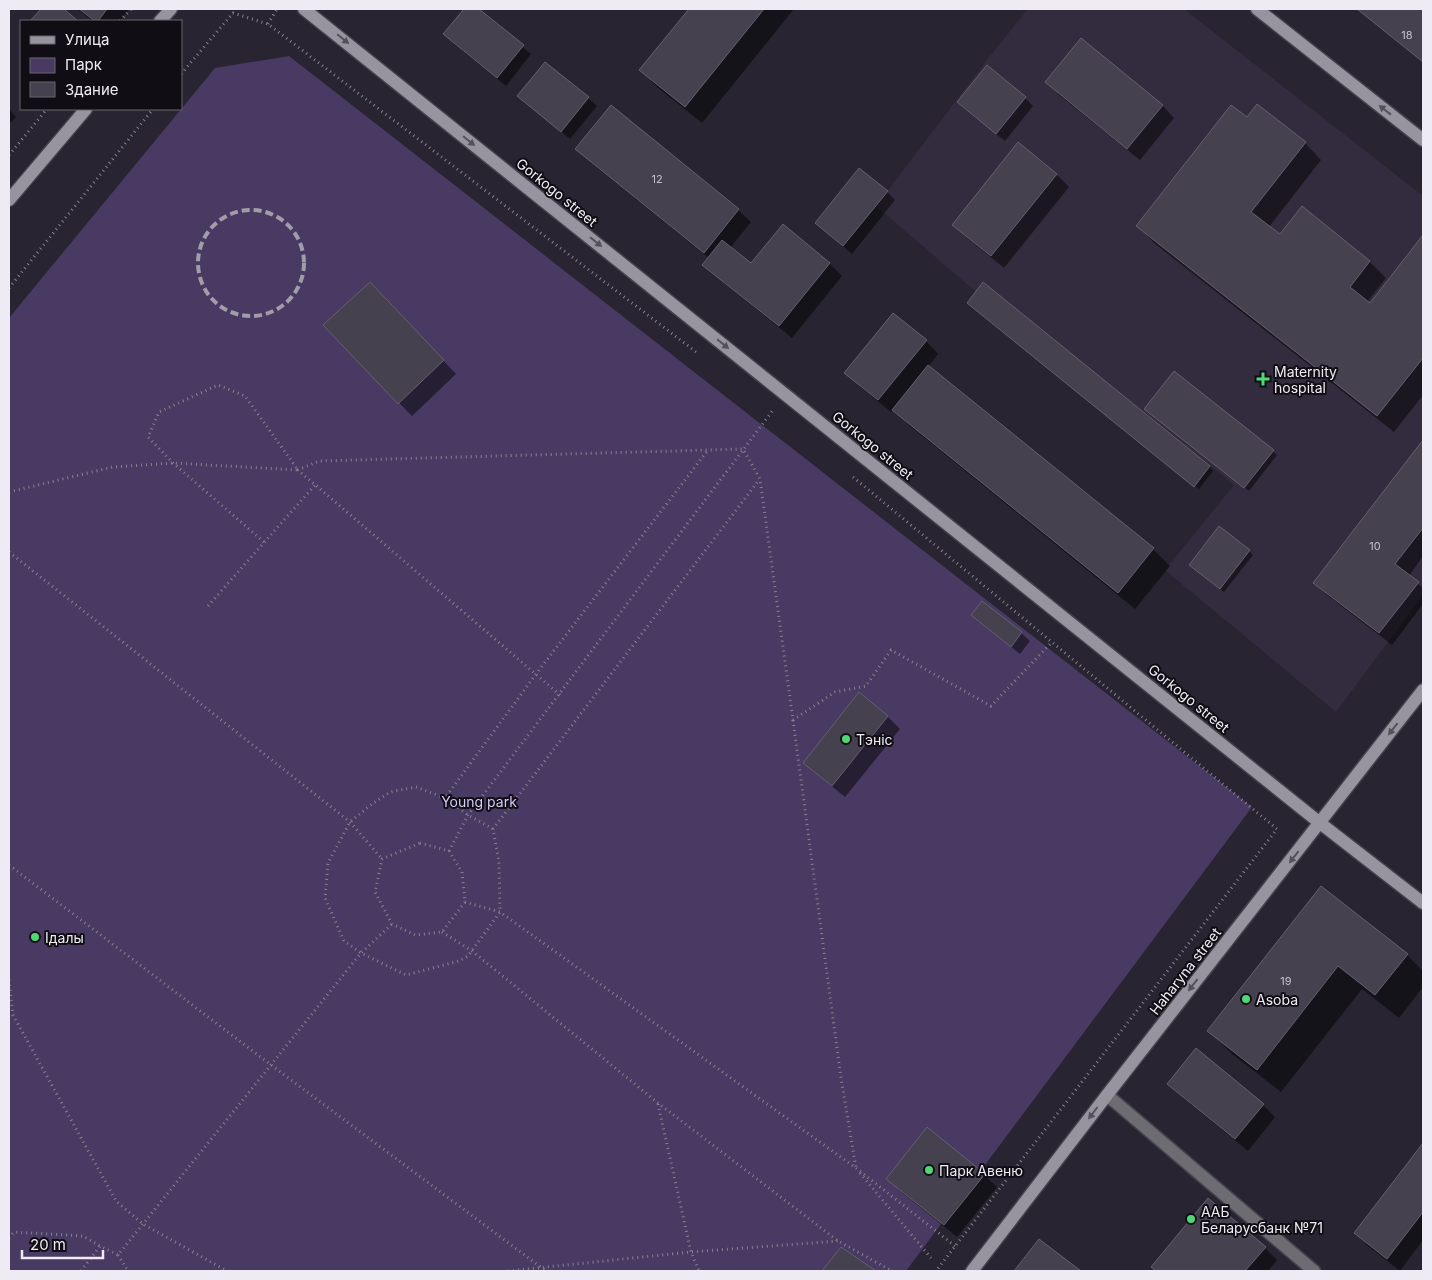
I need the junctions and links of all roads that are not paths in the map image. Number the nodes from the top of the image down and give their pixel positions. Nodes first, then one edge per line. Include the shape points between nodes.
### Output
1 (171, 9) edge
2 (304, 9) edge
3 (1257, 9) edge
4 (161, 20) edge
5 (85, 110) edge
6 (1423, 140) edge
7 (9, 200) edge
8 (1423, 690) edge
9 (1320, 823) junction
10 (1423, 903) edge
11 (1107, 1094) junction
12 (972, 1271) edge
13 (1314, 1271) edge

1 - 4 street
2 -> 9 street, Gorkogo street
6 -> 3 street
5 - 7 street
8 -> 9 street, Haharyna street
9 - 10 street, Gorkogo street
9 -> 11 street, Haharyna street
11 -> 12 street, Haharyna street
11 - 13 lane

